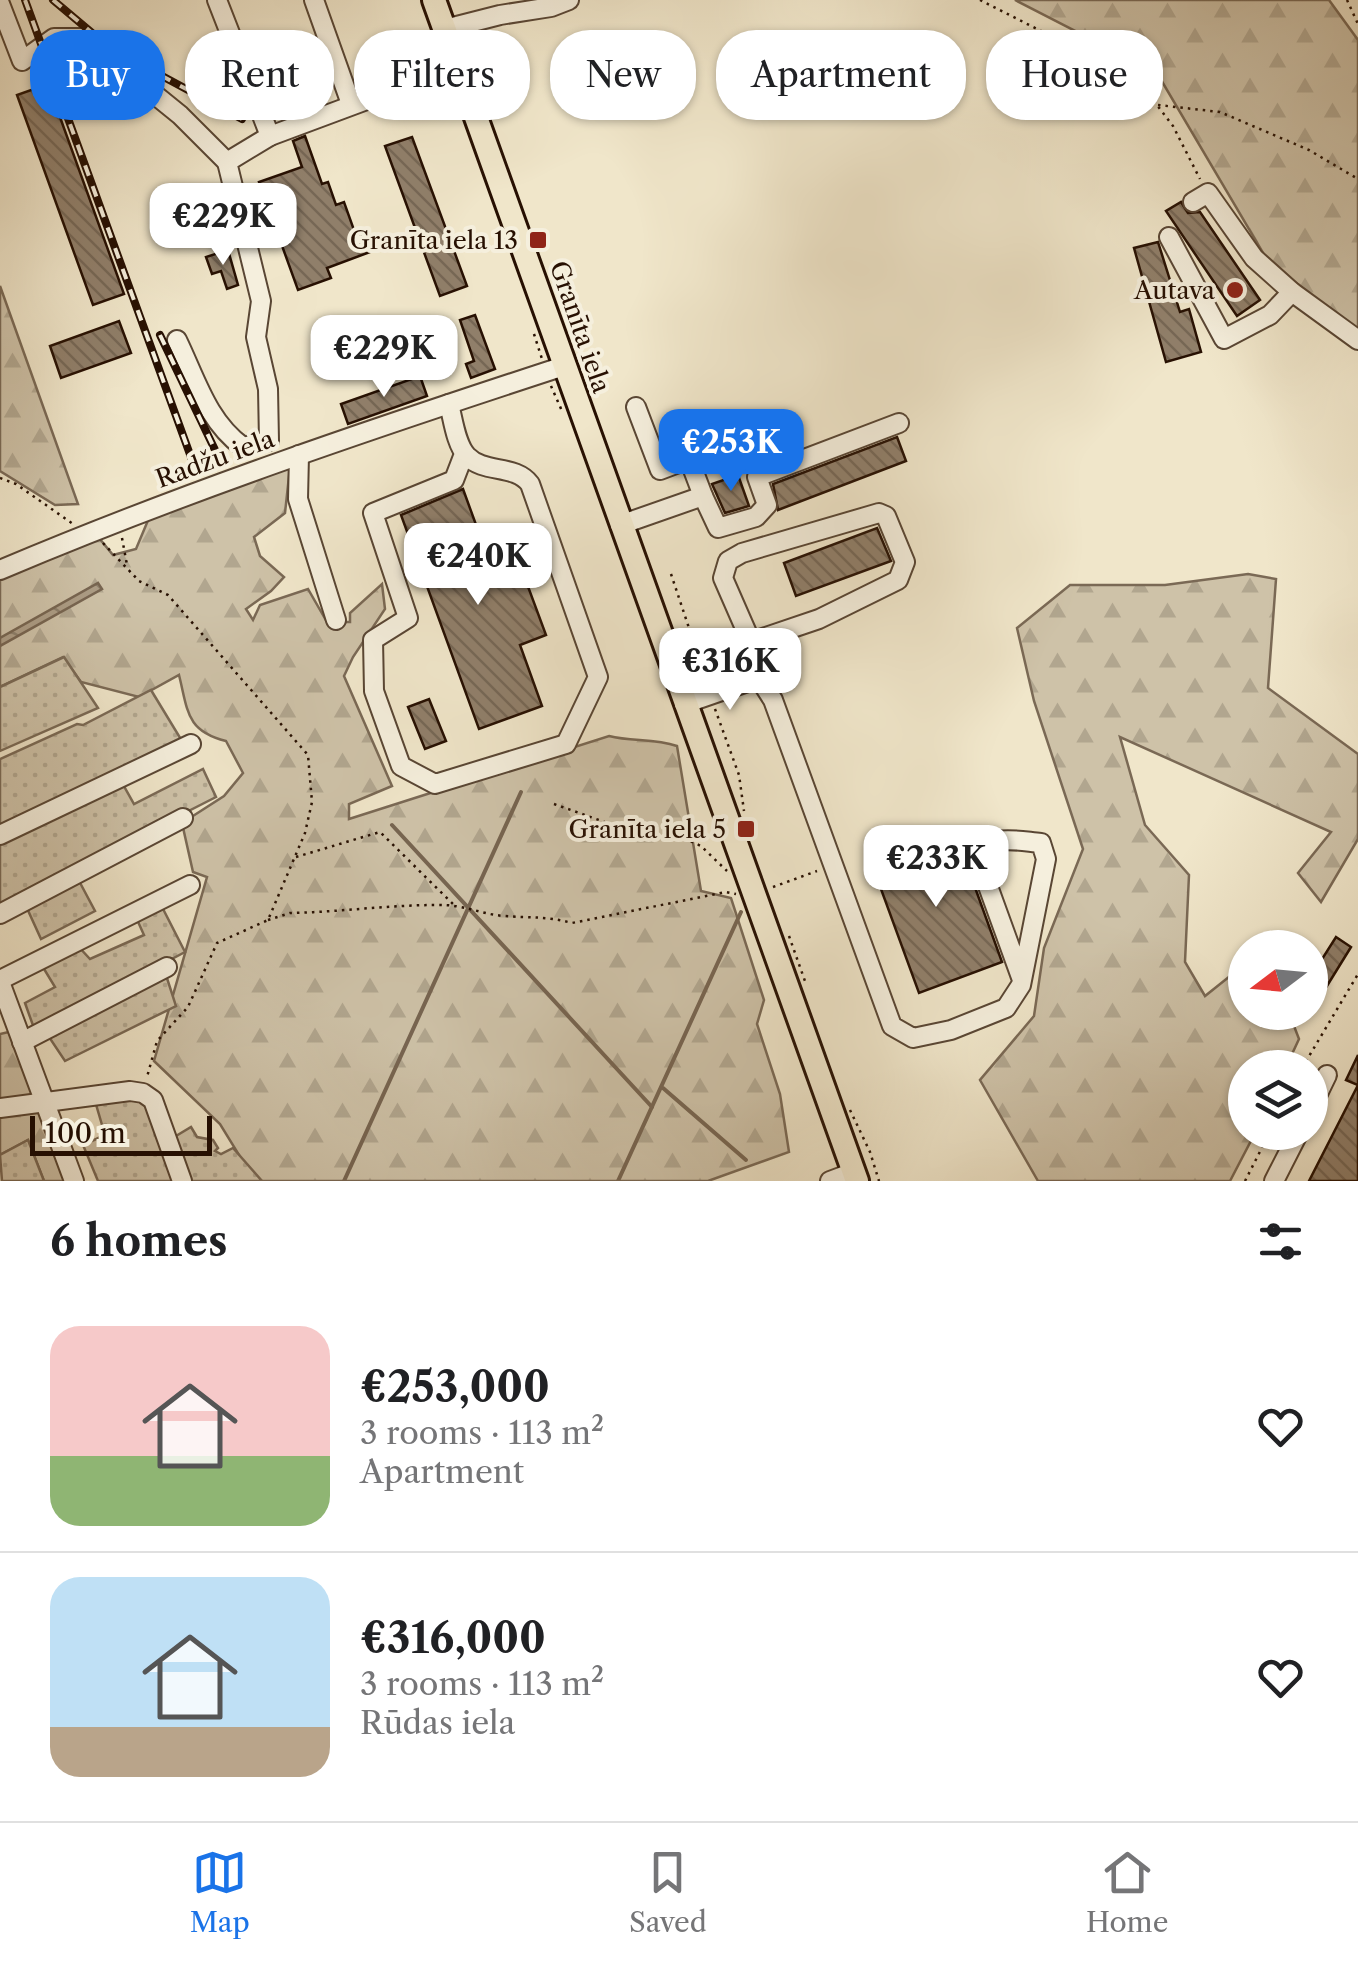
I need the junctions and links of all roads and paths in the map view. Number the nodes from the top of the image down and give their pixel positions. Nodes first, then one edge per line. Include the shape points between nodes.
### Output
1 (217, 0) edge
2 (314, 0) edge
3 (434, 0) edge
4 (569, 0) edge
5 (980, 0) edge
6 (1347, 0) edge
7 (0, 4) edge
8 (1358, 24) edge
9 (445, 29) joint
10 (1039, 30) edge
11 (354, 103) edge
12 (351, 104) junction
13 (1163, 105) edge
14 (1163, 113) edge
15 (477, 120) edge
16 (270, 136) junction
17 (228, 162) junction
18 (1358, 179) edge
19 (1201, 198) joint
20 (1170, 237) dead end
21 (1292, 292) junction
22 (178, 340) dead end
23 (1358, 340) edge
24 (564, 366) junction
25 (448, 404) junction
26 (636, 407) dead end
27 (899, 423) dead end
28 (464, 454) junction
29 (299, 455) junction
30 (0, 478) edge
31 (703, 496) junction
32 (119, 521) junction
33 (620, 525) junction
34 (92, 532) junction
35 (127, 566) junction
36 (0, 570) edge
37 (672, 574) dead end
38 (336, 620) dead end
39 (751, 642) junction
40 (760, 678) junction
41 (710, 695) junction
42 (684, 704) junction
43 (191, 744) dead end
44 (554, 804) dead end
45 (183, 818) dead end
46 (746, 822) dead end
47 (0, 835) edge
48 (296, 857) junction
49 (832, 865) junction
50 (190, 886) dead end
51 (752, 895) junction
52 (455, 906) junction
53 (0, 914) edge
54 (268, 920) junction
55 (784, 925) dead end
56 (167, 967) dead end
57 (1358, 974) edge
58 (1022, 980) junction
59 (0, 981) edge
60 (811, 998) dead end
61 (22, 1042) junction
62 (1313, 1050) edge
63 (142, 1093) junction
64 (44, 1103) junction
65 (848, 1106) dead end
66 (0, 1108) edge
67 (1261, 1150) edge
68 (1289, 1150) edge
69 (855, 1177) edge
70 (74, 1181) edge
71 (182, 1181) edge
72 (830, 1181) edge
73 (879, 1181) edge
74 (1245, 1181) edge
75 (1274, 1181) edge

1 - 16 street
2 - 12 street
3 - 9 main road, Granīta iela
4 - 9 street
5 - 10 path
6 - 8 path
7 - 17 street via 22,61 54,38 85,38
11 - 12 street
12 - 16 street
13 - 18 path via 1220,112
14 - 19 path
15 - 24 main road, Granīta iela
16 - 17 street
17 - 22 street via 260,301 256,337 268,390 269,442 243,447 225,434
19 - 21 street
20 - 21 street via 1224,338 1270,315
21 - 23 street
24 - 25 street, Radžu iela
24 - 33 main road, Granīta iela
25 - 28 street
25 - 29 street, Radžu iela
26 - 31 street via 660,470 688,459
27 - 31 street via 757,477 767,505 756,517 718,528
28 - 28 street via 523,475 530,484 598,677 566,744 436,784 400,766 374,691 373,640 408,618 373,513 454,480
29 - 32 street, Radžu iela
29 - 38 street via 298,499
30 - 34 path
31 - 33 street
32 - 34 street, Radžu iela
32 - 35 path
33 - 42 main road, Granīta iela
34 - 35 path
34 - 36 street, Radžu iela
35 - 48 path via 139,581 168,594 308,755 312,802
37 - 41 path
39 - 39 street via 723,578 728,561 886,516 905,562 893,585
39 - 40 street
40 - 41 street
40 - 49 street
41 - 42 street
41 - 46 path via 739,776
42 - 51 main road, Granīta iela
43 - 47 street
44 - 51 path via 630,831 688,840
45 - 53 street
48 - 52 path via 380,832
48 - 54 path
49 - 51 path
49 - 58 street via 892,1026 902,1034 923,1038 1006,1008
50 - 59 street
51 - 52 path via 726,892 572,923
51 - 69 main road, Granīta iela
52 - 54 path
54 - 63 path via 216,943 188,1007 157,1041
55 - 60 path
56 - 61 street
57 - 62 path
58 - 58 street via 976,853 1000,840 1041,843 1046,859
59 - 61 street
61 - 64 street
63 - 64 street
63 - 71 street via 153,1100
64 - 66 street
64 - 70 street
65 - 73 path
67 - 74 path
68 - 75 street
69 - 72 street

